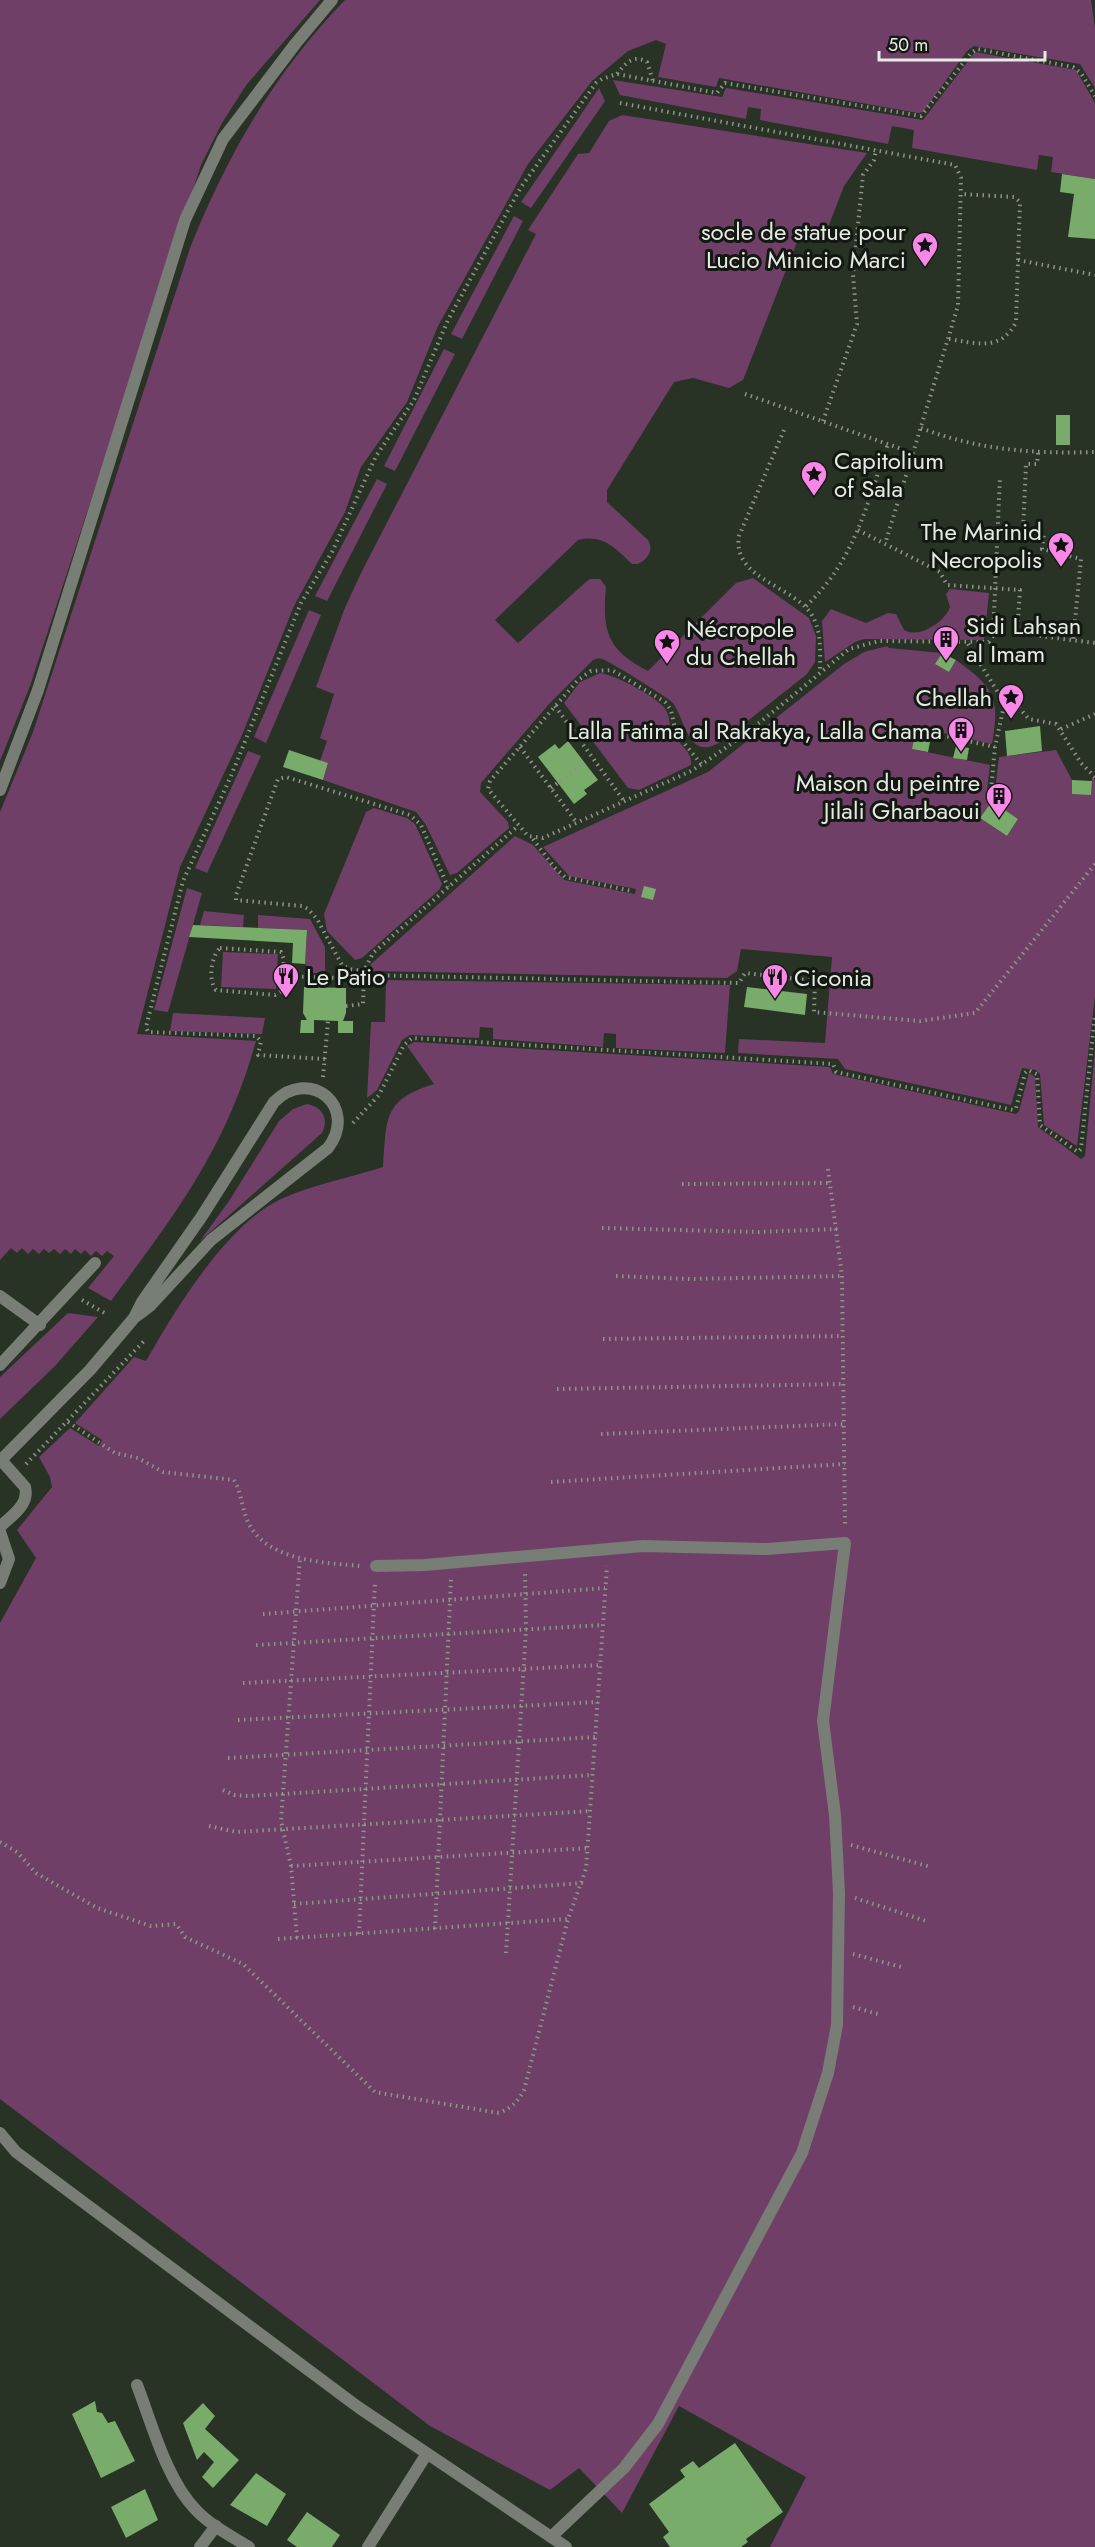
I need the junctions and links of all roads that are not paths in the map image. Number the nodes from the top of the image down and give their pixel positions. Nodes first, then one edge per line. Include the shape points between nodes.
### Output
1 (332, 0) edge
2 (0, 790) edge
3 (95, 1263) dead end
4 (0, 1296) edge
5 (134, 1318) junction
6 (40, 1325) junction
7 (0, 1365) edge
8 (1, 1461) edge
9 (0, 1527) edge
10 (0, 1532) edge
11 (376, 1566) road end
12 (0, 1583) edge
13 (0, 2133) edge
14 (0, 2149) edge
15 (16, 2152) junction
16 (137, 2385) dead end
17 (426, 2455) junction
18 (216, 2526) junction
19 (551, 2537) junction
20 (200, 2547) edge
21 (249, 2547) edge
22 (368, 2547) edge
23 (566, 2547) edge

1 - 2 street via 224,139 189,209 38,690
3 - 6 street
4 - 6 street
5 - 5 street via 211,1240 328,1148 338,1129 336,1108 322,1093 302,1087 291,1089 274,1102
5 - 8 street via 90,1370
6 - 7 street
8 - 9 street via 25,1487 26,1498
10 - 12 street via 9,1559
11 - 19 street via 656,1546 782,1549 845,1543 823,1721 839,1893 838,2002 832,2055 802,2153 658,2424 636,2454
13 - 15 street
14 - 15 street
15 - 17 street via 303,2368
16 - 18 street via 178,2487 197,2512
17 - 19 street
17 - 22 street
18 - 20 street
18 - 21 street
19 - 23 street

